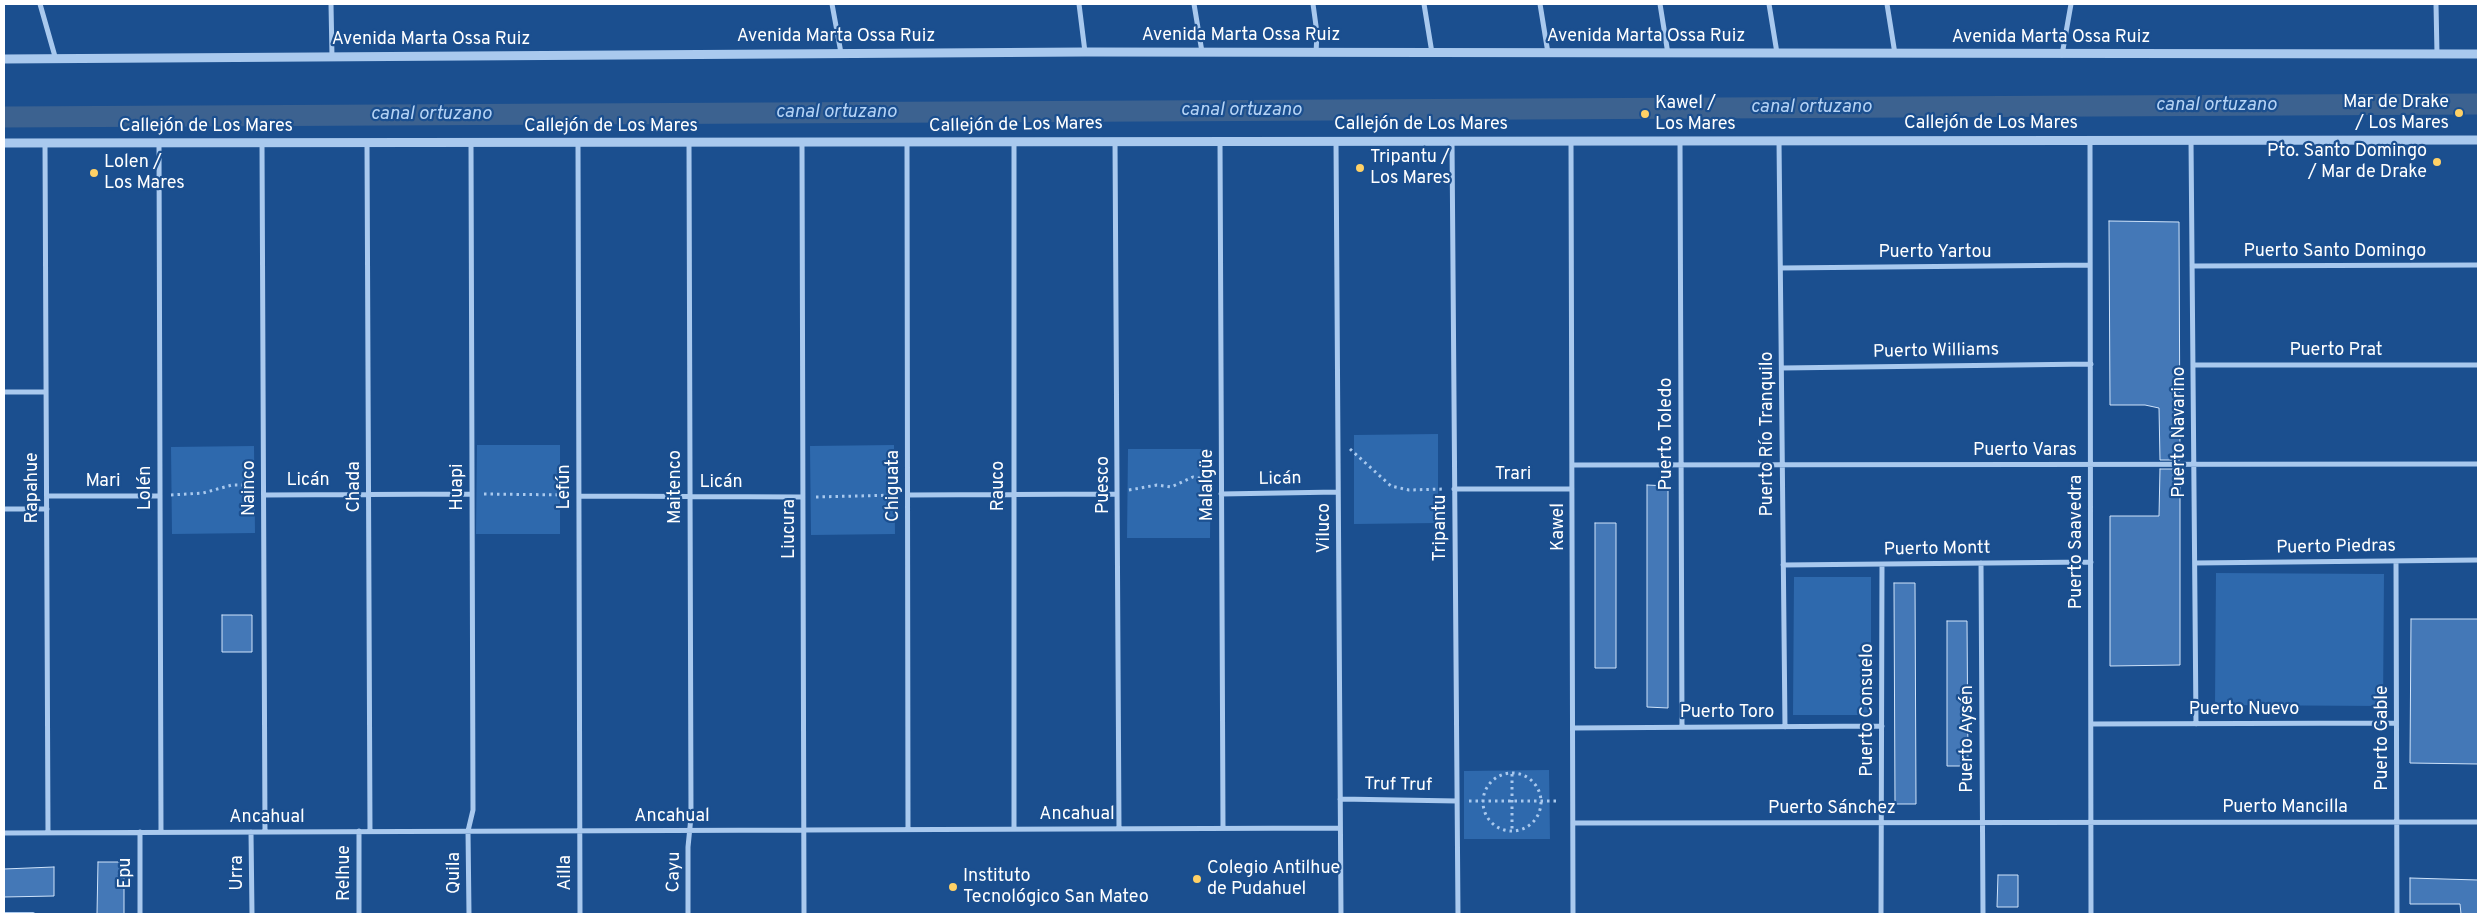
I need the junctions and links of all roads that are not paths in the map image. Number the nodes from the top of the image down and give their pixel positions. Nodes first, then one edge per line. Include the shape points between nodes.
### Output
1 (40, 4) edge
2 (331, 4) edge
3 (832, 4) edge
4 (1079, 4) edge
5 (1194, 4) edge
6 (1313, 4) edge
7 (1424, 4) edge
8 (1540, 4) edge
9 (1660, 4) edge
10 (1768, 4) edge
11 (1887, 4) edge
12 (2071, 4) edge
13 (2436, 4) edge
14 (1085, 52) junction
15 (1202, 52) junction
16 (1316, 53) junction
17 (1432, 53) junction
18 (841, 54) junction
19 (1548, 54) junction
20 (1668, 54) junction
21 (1777, 54) junction
22 (1895, 54) junction
23 (2437, 54) junction
24 (2478, 54) edge
25 (2062, 55) junction
26 (332, 57) junction
27 (4, 59) edge
28 (56, 60) junction
29 (1680, 140) junction
30 (1780, 140) junction
31 (2090, 140) junction
32 (2192, 140) junction
33 (2478, 140) edge
34 (1116, 141) junction
35 (1220, 141) junction
36 (1336, 141) junction
37 (1452, 141) junction
38 (1571, 141) junction
39 (158, 143) junction
40 (262, 143) junction
41 (367, 143) junction
42 (471, 143) junction
43 (689, 143) junction
44 (802, 143) junction
45 (907, 143) junction
46 (1014, 143) junction
47 (4, 144) edge
48 (45, 144) junction
49 (578, 144) junction
50 (2090, 265) junction
51 (2478, 265) edge
52 (2192, 266) junction
53 (1781, 268) junction
54 (2091, 364) junction
55 (2193, 365) junction
56 (2478, 365) edge
57 (1782, 368) junction
58 (4, 392) edge
59 (46, 392) junction
60 (2091, 464) junction
61 (2194, 464) junction
62 (2478, 464) edge
63 (1572, 465) junction
64 (1681, 465) junction
65 (1782, 465) junction
66 (1454, 489) junction
67 (1572, 489) junction
68 (1338, 492) junction
69 (369, 494) junction
70 (472, 494) junction
71 (1012, 494) junction
72 (1118, 494) junction
73 (1222, 494) junction
74 (264, 495) junction
75 (908, 495) junction
76 (47, 496) junction
77 (160, 496) junction
78 (579, 496) junction
79 (690, 496) junction
80 (803, 497) junction
81 (4, 509) edge
82 (47, 509) junction
83 (2478, 560) edge
84 (2396, 561) junction
85 (2091, 562) junction
86 (1981, 563) junction
87 (2195, 563) junction
88 (1783, 565) junction
89 (1882, 565) junction
90 (2396, 723) junction
91 (2091, 724) junction
92 (2196, 724) junction
93 (1882, 726) junction
94 (1682, 727) junction
95 (1785, 727) junction
96 (1573, 728) junction
97 (1340, 799) junction
98 (1456, 801) junction
99 (2091, 822) junction
100 (2397, 822) junction
101 (2478, 822) edge
102 (1573, 823) junction
103 (1882, 823) junction
104 (1982, 823) junction
105 (1223, 828) junction
106 (1340, 828) junction
107 (908, 829) junction
108 (1014, 829) junction
109 (1119, 829) junction
110 (691, 830) junction
111 (804, 830) junction
112 (359, 831) junction
113 (370, 831) junction
114 (468, 831) junction
115 (579, 831) junction
116 (140, 832) junction
117 (161, 832) junction
118 (251, 832) junction
119 (265, 832) junction
120 (4, 833) edge
121 (48, 833) junction
122 (4, 914) edge
123 (33, 914) edge
124 (140, 914) edge
125 (252, 914) edge
126 (359, 914) edge
127 (469, 914) edge
128 (580, 914) edge
129 (688, 914) edge
130 (804, 914) edge
131 (1341, 914) edge
132 (1458, 914) edge
133 (1573, 914) edge
134 (1882, 914) edge
135 (1983, 914) edge
136 (2091, 914) edge
137 (2397, 914) edge

1 - 28 street
2 - 26 street
3 - 18 street
4 - 14 street
5 - 15 street
6 - 16 street
7 - 17 street
8 - 19 street
9 - 20 street
10 - 21 street
11 - 22 street
12 - 25 street
13 - 23 street
14 - 15 street, Avenida Marta Ossa Ruiz
14 - 18 street, Avenida Marta Ossa Ruiz
15 - 16 street, Avenida Marta Ossa Ruiz
16 - 17 street, Avenida Marta Ossa Ruiz
17 - 19 street, Avenida Marta Ossa Ruiz
18 - 26 street, Avenida Marta Ossa Ruiz
19 - 20 street, Avenida Marta Ossa Ruiz
20 - 21 street, Avenida Marta Ossa Ruiz
21 - 22 street, Avenida Marta Ossa Ruiz
22 - 25 street, Avenida Marta Ossa Ruiz
23 - 24 street, Avenida Marta Ossa Ruiz
23 - 25 street, Avenida Marta Ossa Ruiz
26 - 28 street, Avenida Marta Ossa Ruiz
27 - 28 street, Avenida Marta Ossa Ruiz
29 - 30 street, Callejón de Los Mares
29 - 38 street, Callejón de Los Mares
29 - 64 street, Puerto Toledo
30 - 31 street, Callejón de Los Mares
30 - 53 street, Puerto Río Tranquilo
31 - 32 street, Callejón de Los Mares
31 - 50 street, Puerto Saavedra
32 - 33 street, Callejón de Los Mares
32 - 52 street, Puerto Navarino
34 - 35 street, Callejón de Los Mares
34 - 46 street, Callejón de Los Mares
34 - 72 street, Puesco
35 - 36 street, Callejón de Los Mares
35 - 73 street, Malalgüe
36 - 37 street, Callejón de Los Mares
36 - 68 street, Viluco
37 - 38 street, Callejón de Los Mares
37 - 66 street, Tripantu
38 - 63 street, Kawel
39 - 40 street, Callejón de Los Mares
39 - 48 street, Callejón de Los Mares
39 - 77 street, Lolén
40 - 41 street, Callejón de Los Mares
40 - 74 street, Nainco
41 - 42 street, Callejón de Los Mares
41 - 69 street, Chada
42 - 49 street, Callejón de Los Mares
42 - 70 street, Huapi
43 - 44 street, Callejón de Los Mares
43 - 49 street, Callejón de Los Mares
43 - 79 street, Maitenco
44 - 45 street, Callejón de Los Mares
44 - 80 street, Liucura
45 - 46 street, Callejón de Los Mares
45 - 75 street, Chiguata
46 - 71 street, Rauco
47 - 48 street, Callejón de Los Mares
48 - 59 street, Rapahue
49 - 78 street, Lefún
50 - 53 street, Puerto Yartou
50 - 54 street, Puerto Saavedra
51 - 52 street, Puerto Santo Domingo
52 - 55 street, Puerto Navarino
53 - 57 street, Puerto Río Tranquilo
54 - 57 street, Puerto Williams
54 - 60 street, Puerto Saavedra
55 - 56 street, Puerto Prat
55 - 61 street, Puerto Navarino
57 - 65 street, Puerto Río Tranquilo
58 - 59 street
59 - 76 street, Rapahue
60 - 61 street, Puerto Varas
60 - 65 street, Puerto Varas
60 - 85 street, Puerto Saavedra
61 - 62 street, Puerto Varas
61 - 87 street, Puerto Navarino
63 - 64 street, Puerto Varas
63 - 67 street, Kawel
64 - 65 street, Puerto Varas
64 - 94 street, Puerto Toledo
65 - 88 street, Puerto Río Tranquilo
66 - 67 street, Trari
66 - 98 street, Tripantu
67 - 96 street, Kawel
68 - 73 street, Licán
68 - 97 street, Viluco
69 - 70 street, Licán
69 - 74 street, Licán
69 - 113 street, Chada
70 - 114 street, Huapi via 473,810
71 - 72 street
71 - 75 street
71 - 108 street, Rauco
72 - 109 street, Puesco
73 - 105 street, Malalgüe
74 - 119 street, Nainco
75 - 107 street, Chiguata
76 - 77 street, Mari
76 - 82 street, Rapahue
77 - 117 street, Lolén
78 - 79 street, Licán
78 - 115 street, Lefún
79 - 80 street, Licán
79 - 110 street, Maitenco
80 - 111 street, Liucura
81 - 82 street
82 - 121 street, Rapahue
83 - 84 street, Puerto Piedras
84 - 87 street, Puerto Piedras
84 - 90 street, Puerto Gable
85 - 86 street, Puerto Montt
85 - 91 street, Puerto Saavedra
86 - 89 street, Puerto Montt
86 - 104 street, Puerto Aysén
87 - 92 street, Puerto Navarino
88 - 89 street, Puerto Montt
88 - 95 street, Puerto Río Tranquilo
89 - 93 street, Puerto Consuelo
90 - 92 street, Puerto Nuevo
90 - 100 street, Puerto Gable
91 - 92 street, Puerto Nuevo
91 - 99 street, Puerto Saavedra
93 - 95 street, Puerto Toro
93 - 103 street, Puerto Consuelo
94 - 95 street, Puerto Toro
94 - 96 street, Puerto Toro
96 - 102 street, Kawel
97 - 98 street, Truf Truf
97 - 106 street, Viluco
98 - 132 street, Tripantu
99 - 100 street, Puerto Mancilla
99 - 104 street, Puerto Sánchez
99 - 136 street, Puerto Saavedra
100 - 101 street, Puerto Mancilla
100 - 137 street, Puerto Gable
102 - 103 street, Puerto Sánchez
102 - 133 street, Kawel
103 - 104 street, Puerto Sánchez
103 - 134 street, Puerto Consuelo
104 - 135 street, Puerto Aysén
105 - 106 street, Ancahual
105 - 109 street, Ancahual
106 - 131 street, Viluco
107 - 108 street, Ancahual
107 - 111 street, Ancahual
108 - 109 street, Ancahual
110 - 111 street, Ancahual
110 - 115 street, Ancahual
110 - 129 street, Cayu
111 - 130 street, Liucura
112 - 113 street, Ancahual
112 - 119 street, Ancahual
112 - 126 street, Relhue
113 - 114 street, Ancahual
114 - 115 street, Ancahual
114 - 127 street, Quila
115 - 128 street, Ailla
116 - 117 street, Ancahual
116 - 121 street, Ancahual
116 - 124 street, Epu
117 - 118 street, Ancahual
118 - 119 street, Ancahual
118 - 125 street, Urra
120 - 121 street, Ancahual
122 - 123 lane

